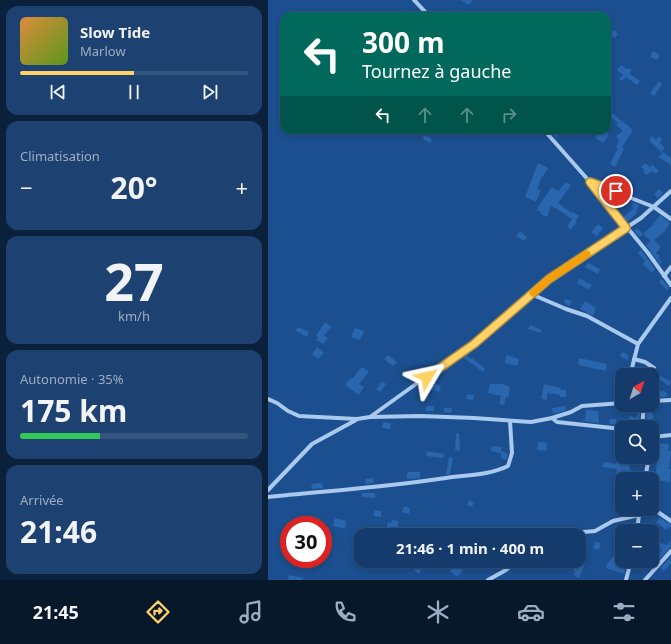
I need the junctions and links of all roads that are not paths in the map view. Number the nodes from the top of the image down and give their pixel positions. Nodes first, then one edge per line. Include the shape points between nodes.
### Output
1 (414, 0) edge
2 (425, 12) edge
3 (548, 134) edge
4 (590, 182) junction
5 (671, 191) edge
6 (654, 207) junction
7 (671, 218) edge
8 (626, 228) junction
9 (671, 267) edge
10 (664, 276) junction
11 (671, 285) edge
12 (531, 294) junction
13 (671, 298) edge
14 (638, 344) junction
15 (634, 359) junction
16 (632, 368) edge
17 (654, 368) dead end
18 (268, 400) edge
19 (671, 400) edge
20 (659, 401) edge
21 (615, 404) edge
22 (370, 417) junction
23 (552, 418) junction
24 (357, 419) junction
25 (510, 421) junction
26 (615, 428) edge
27 (671, 435) edge
28 (659, 437) edge
29 (268, 490) edge
30 (268, 497) edge
31 (659, 512) edge
32 (636, 516) edge
33 (671, 520) edge
34 (586, 531) edge
35 (671, 551) edge
36 (508, 568) edge
37 (629, 568) edge
38 (488, 580) edge
39 (626, 580) edge
40 (645, 580) edge

1 - 2 street
3 - 4 street
4 - 6 street
4 - 8 street
5 - 6 street
6 - 7 street
6 - 8 street
8 - 10 street
8 - 12 street via 549,279
9 - 10 street
10 - 11 street
12 - 14 street via 587,316
12 - 22 street via 474,344
13 - 14 street
14 - 15 street
15 - 16 street
15 - 17 street
18 - 24 street via 299,416
19 - 20 street
21 - 23 street via 582,406
22 - 24 street
22 - 25 street via 435,416
23 - 25 street via 531,422
23 - 26 street via 557,422
24 - 29 street via 312,444
25 - 30 street via 512,453 508,466 502,469 409,484
27 - 28 street
31 - 33 street
32 - 34 street
35 - 40 street
36 - 38 street
37 - 39 street

